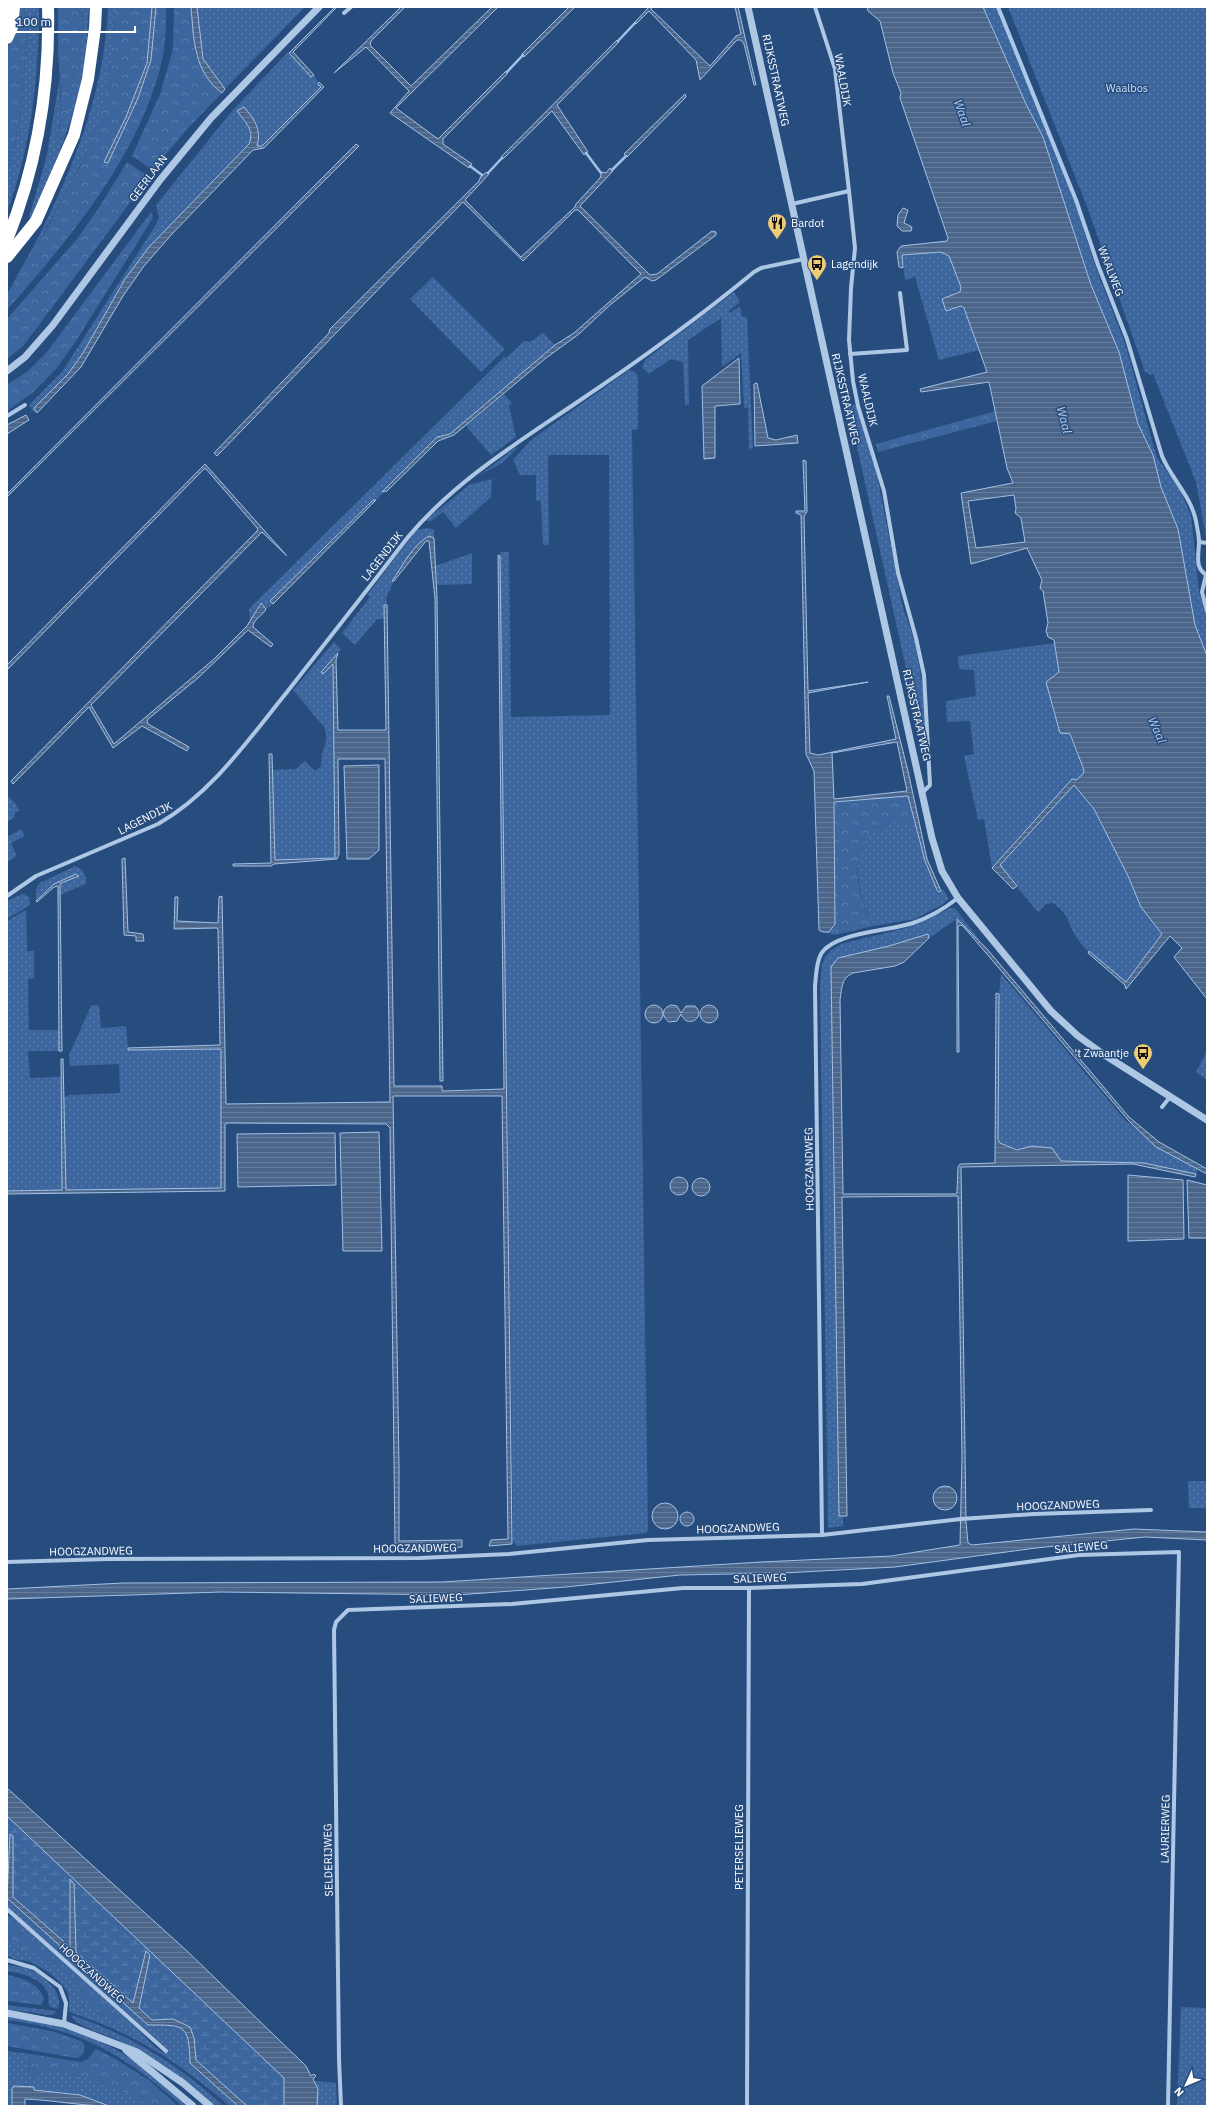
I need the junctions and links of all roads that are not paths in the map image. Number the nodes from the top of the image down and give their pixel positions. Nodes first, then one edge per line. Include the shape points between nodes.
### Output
1 (14, 7) edge
2 (48, 7) edge
3 (96, 7) edge
4 (319, 7) edge
5 (351, 7) edge
6 (748, 7) edge
7 (815, 7) edge
8 (998, 7) edge
9 (344, 13) dead end
10 (7, 38) edge
11 (849, 191) junction
12 (792, 204) junction
13 (7, 240) edge
14 (7, 257) edge
15 (804, 259) junction
16 (900, 293) dead end
17 (850, 354) junction
18 (7, 371) edge
19 (25, 404) dead end
20 (7, 416) edge
21 (1199, 542) junction
22 (1207, 542) edge
23 (1206, 575) edge
24 (1207, 611) edge
25 (923, 792) junction
26 (7, 896) edge
27 (958, 898) junction
28 (1170, 1097) junction
29 (1162, 1107) dead end
30 (1207, 1120) edge
31 (1151, 1510) dead end
32 (822, 1535) junction
33 (1179, 1552) joint
34 (7, 1562) edge
35 (749, 1588) junction
36 (341, 1615) joint
37 (7, 1909) edge
38 (7, 1960) edge
39 (7, 2013) edge
40 (64, 2024) junction
41 (122, 2048) junction
42 (166, 2051) dead end
43 (193, 2106) edge
44 (210, 2106) edge
45 (341, 2106) edge
46 (747, 2106) edge
47 (1168, 2106) edge

1 - 10 highway via 12,27
2 - 13 highway via 48,62 41,121 31,171
3 - 14 highway via 88,79 74,135 36,220
4 - 18 street, GEERLAAN via 210,118 53,325 25,357
5 - 9 street
6 - 12 street, RIJKSSTRAATWEG
7 - 11 street, WAALDIJK via 835,69
8 - 21 street, WAALWEG via 1076,200 1127,339 1162,456 1194,512
11 - 12 street
11 - 17 street, WAALDIJK via 855,248 851,288
12 - 15 street, RIJKSSTRAATWEG
15 - 25 street, RIJKSSTRAATWEG
15 - 26 street, LAGENDIJK via 761,268 754,272 684,327 495,458 431,512 408,537 221,772 200,794 148,828 36,876
16 - 17 street via 906,350
17 - 25 street, WAALDIJK via 858,406 884,491 898,573 924,675 930,785
19 - 20 street
21 - 22 street
21 - 23 street, WAALWEG via 1197,559 1201,572
23 - 24 street, WAALWEG via 1202,592
25 - 27 street, RIJKSSTRAATWEG via 937,858
27 - 28 street, RIJKSSTRAATWEG via 1063,1023 1103,1054
27 - 32 street, HOOGZANDWEG via 912,924 831,944 822,953 818,963 815,986
28 - 29 street
28 - 30 street, RIJKSSTRAATWEG
31 - 32 street, HOOGZANDWEG via 961,1519
32 - 34 street, HOOGZANDWEG via 648,1540 509,1554 420,1558
33 - 35 street, SALIEWEG via 1079,1555 862,1584
33 - 47 street, LAURIERWEG
35 - 36 street, SALIEWEG via 683,1588 512,1604 348,1610
35 - 46 street, PETERSELIEWEG
36 - 45 street, SELDERIJWEG via 334,1630
37 - 42 street, HOOGZANDWEG
38 - 40 street via 34,1968 60,1987 66,2003
39 - 40 street
40 - 41 street
41 - 43 street
41 - 44 street via 137,2052 160,2066

